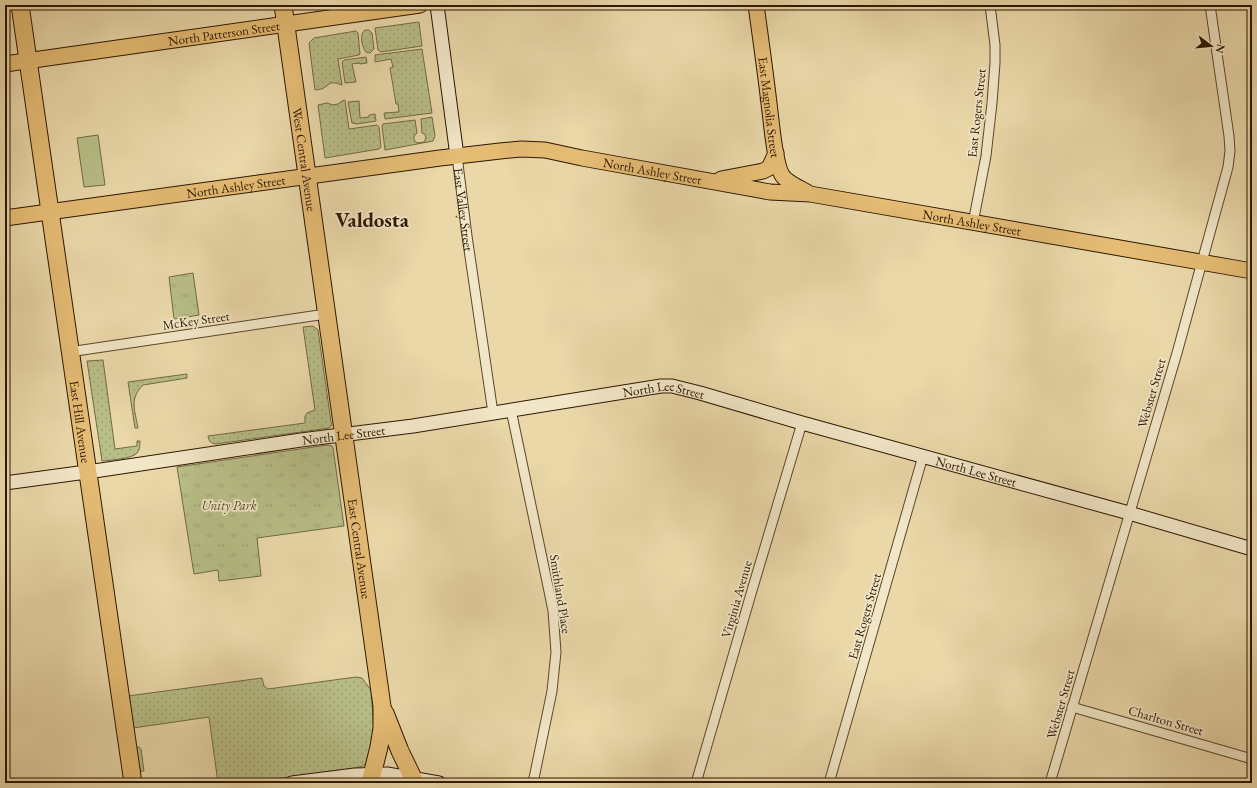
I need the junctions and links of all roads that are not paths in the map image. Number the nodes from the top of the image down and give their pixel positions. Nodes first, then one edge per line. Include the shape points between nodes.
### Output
1 (20, 5) edge
2 (283, 5) edge
3 (420, 5) edge
4 (437, 5) edge
5 (756, 5) edge
6 (990, 5) edge
7 (1210, 5) edge
8 (285, 24) junction
9 (28, 60) junction
10 (5, 64) edge
11 (776, 153) junction
12 (457, 156) junction
13 (307, 177) junction
14 (713, 181) junction
15 (810, 194) junction
16 (49, 212) junction
17 (5, 218) edge
18 (973, 223) junction
19 (1201, 263) junction
20 (1252, 271) edge
21 (326, 314) junction
22 (69, 352) junction
23 (511, 410) junction
24 (493, 413) junction
25 (802, 423) junction
26 (344, 435) junction
27 (923, 456) junction
28 (87, 472) junction
29 (5, 483) edge
30 (1129, 513) junction
31 (1252, 549) edge
32 (382, 706) junction
33 (1072, 707) junction
34 (1252, 759) edge
35 (371, 778) edge
36 (413, 778) junction
37 (133, 783) edge
38 (292, 783) edge
39 (439, 783) edge
40 (534, 783) edge
41 (696, 783) edge
42 (829, 783) edge
43 (1050, 783) edge

1 - 9 highway, East Hill Avenue
2 - 8 highway, West Central Avenue
3 - 8 main road, North Patterson Street
4 - 12 street, East Valley Street
5 - 11 main road, East Magnolia Street
6 - 18 street, East Rogers Street via 995,45 992,103 986,156
7 - 19 street, Webster Street via 1230,151 1228,167
8 - 9 main road, North Patterson Street
8 - 13 highway, West Central Avenue
9 - 10 main road, North Patterson Street
9 - 16 highway, East Hill Avenue
11 - 14 main road via 769,168 763,171
11 - 15 main road, East Magnolia Street via 782,176
12 - 13 main road, North Ashley Street
12 - 14 main road, North Ashley Street via 500,150 545,150
12 - 24 street, East Valley Street
13 - 16 main road, North Ashley Street
13 - 21 highway, West Central Avenue
14 - 15 main road, North Ashley Street via 770,192
15 - 18 main road, North Ashley Street
16 - 17 main road, North Ashley Street
16 - 22 highway, East Hill Avenue
18 - 19 main road, North Ashley Street
19 - 20 main road, North Ashley Street
19 - 30 street, Webster Street
21 - 22 street, McKey Street
21 - 26 highway, East Central Avenue
22 - 28 highway, East Hill Avenue
23 - 24 street, North Lee Street
23 - 25 street, North Lee Street via 672,386
23 - 40 street, Smithland Place via 553,611 556,652 552,691
24 - 26 street, North Lee Street
25 - 27 street, North Lee Street
25 - 41 street, Virginia Avenue
26 - 28 street, North Lee Street
26 - 32 highway, East Central Avenue
27 - 30 street, North Lee Street
27 - 42 street, East Rogers Street
28 - 29 street, North Lee Street
28 - 37 highway, East Hill Avenue
30 - 31 street, North Lee Street
30 - 33 street, Webster Street
32 - 35 highway, East Central Avenue via 382,728
32 - 36 highway
33 - 34 street, Charlton Street
33 - 43 street, Webster Street
35 - 36 street via 387,774
35 - 38 street via 355,775
36 - 39 street

